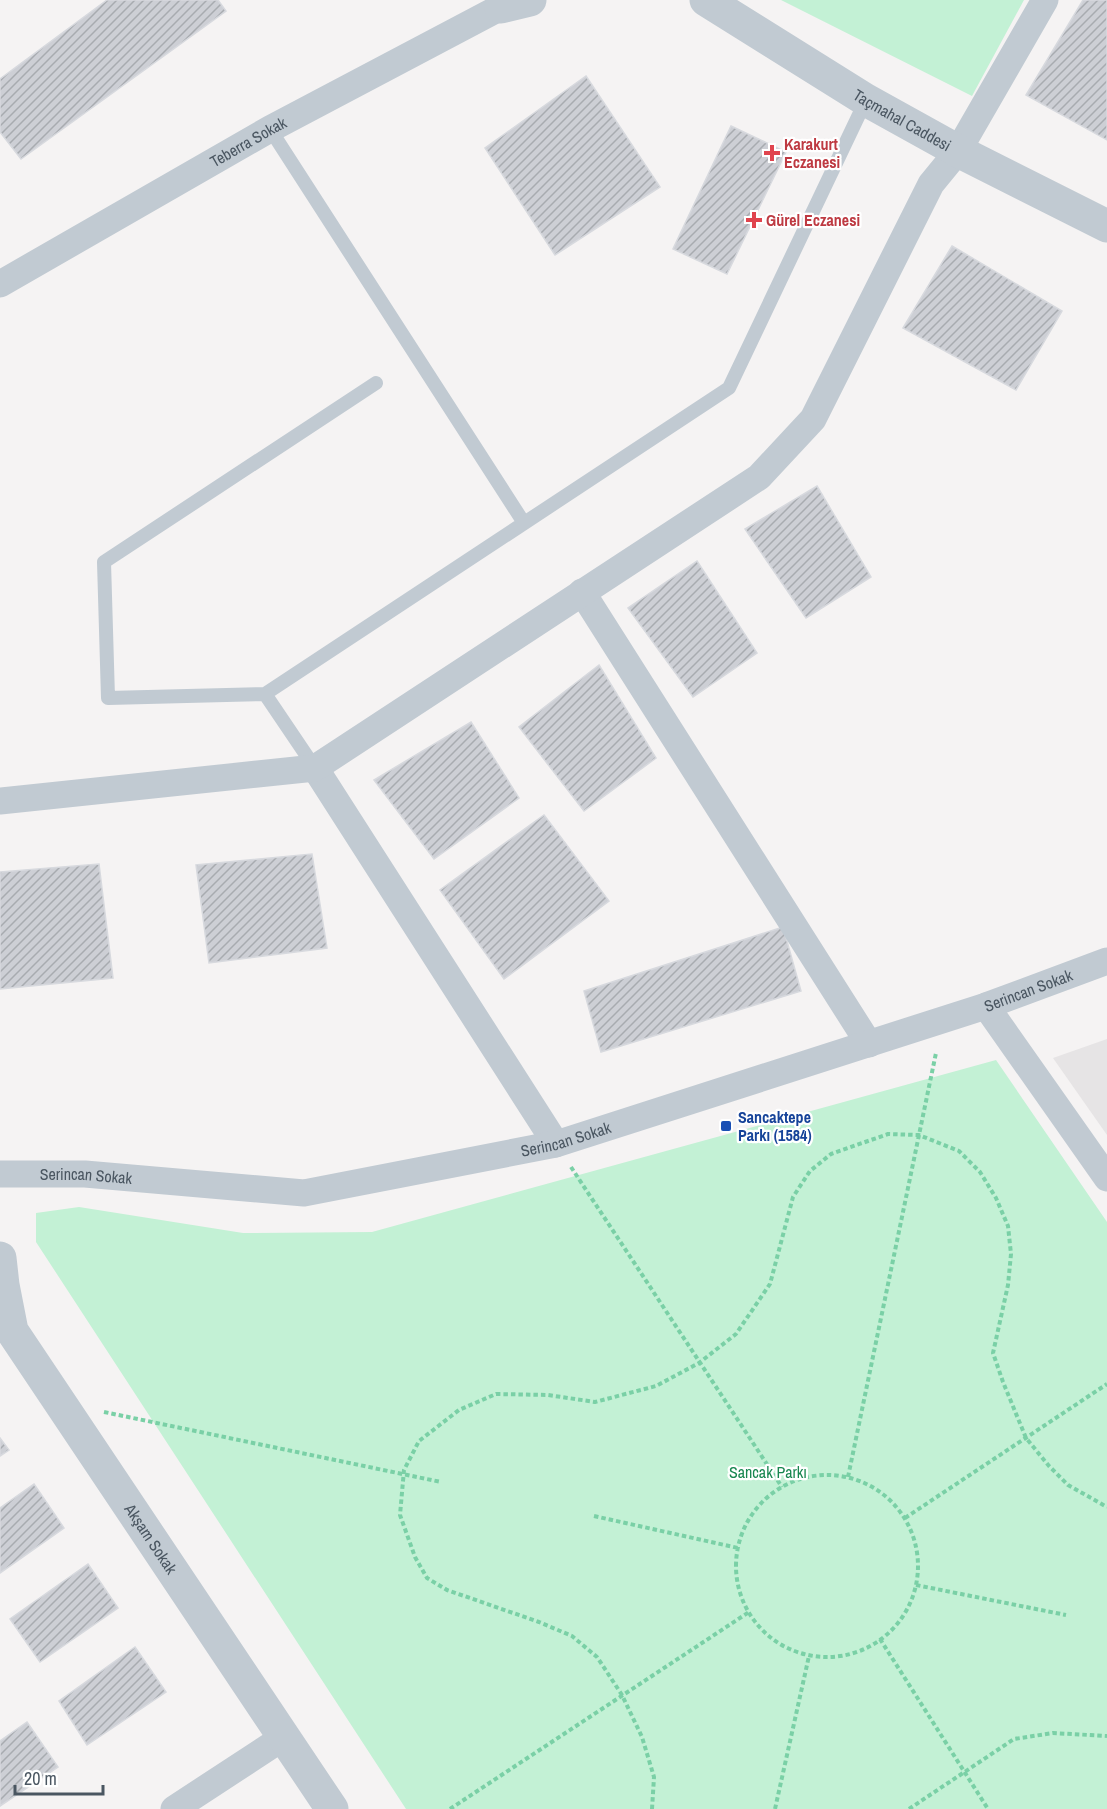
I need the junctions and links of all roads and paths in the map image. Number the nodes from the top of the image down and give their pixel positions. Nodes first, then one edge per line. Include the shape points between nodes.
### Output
1 (706, 0) edge
2 (1045, 0) edge
3 (516, 3) edge
4 (866, 100) junction
5 (270, 129) junction
6 (958, 151) junction
7 (1107, 226) edge
8 (0, 284) edge
9 (376, 383) dead end
10 (524, 523) junction
11 (582, 592) junction
12 (265, 694) junction
13 (315, 768) junction
14 (0, 801) edge
15 (1107, 961) edge
16 (986, 1006) junction
17 (943, 1020) junction
18 (869, 1044) junction
19 (919, 1136) junction
20 (556, 1144) junction
21 (0, 1174) edge
22 (1107, 1178) edge
23 (0, 1258) edge
24 (699, 1363) junction
25 (1107, 1384) edge
26 (60, 1403) junction
27 (1026, 1438) junction
28 (403, 1475) junction
29 (848, 1477) junction
30 (441, 1482) dead end
31 (782, 1487) junction
32 (1107, 1507) edge
33 (594, 1516) dead end
34 (905, 1518) junction
35 (738, 1548) junction
36 (916, 1585) junction
37 (749, 1612) junction
38 (1066, 1615) dead end
39 (880, 1640) junction
40 (809, 1656) junction
41 (622, 1695) junction
42 (1107, 1736) edge
43 (284, 1737) junction
44 (964, 1772) junction
45 (174, 1809) edge
46 (332, 1809) edge
47 (450, 1809) edge
48 (652, 1809) edge
49 (775, 1809) edge
50 (909, 1809) edge
51 (988, 1809) edge

1 - 4 street, Taçmahal Caddesi
2 - 6 street
3 - 5 street, Teberra Sokak
4 - 6 street, Taçmahal Caddesi
4 - 10 lane via 729,388
5 - 8 street, Teberra Sokak
5 - 10 lane
6 - 7 street, Taçmahal Caddesi
6 - 11 street via 931,184 813,419 759,477
9 - 12 lane via 104,562 108,698
10 - 12 lane
11 - 13 street
11 - 18 street
12 - 13 lane
13 - 14 street
13 - 20 street
15 - 16 street, Serincan Sokak
16 - 17 street, Serincan Sokak
16 - 22 street
17 - 18 street, Serincan Sokak
17 - 19 path
18 - 20 street, Serincan Sokak
19 - 24 path via 888,1134 831,1154 810,1171 793,1197 770,1284 736,1334
19 - 27 path via 959,1151 980,1172 1008,1226 1008,1285 993,1353
19 - 29 path
20 - 21 street, Serincan Sokak via 304,1193 86,1174
20 - 24 path
23 - 26 street, Akşam Sokak via 12,1331
24 - 28 path via 656,1386 595,1402 548,1395 496,1394 459,1410 418,1441
24 - 31 path
25 - 27 path
26 - 28 path
26 - 43 street, Akşam Sokak
27 - 32 path via 1068,1485
27 - 34 path
28 - 30 path
28 - 41 path via 400,1515 427,1578 447,1590 572,1636 597,1657
29 - 31 path via 825,1474 797,1479
29 - 34 path via 881,1491
31 - 35 path via 751,1515
33 - 35 path
34 - 36 path via 916,1539
35 - 37 path via 735,1570 741,1599
36 - 38 path
36 - 39 path via 912,1601 895,1628
37 - 40 path via 756,1624 780,1644
37 - 41 path
39 - 40 path via 840,1657
39 - 44 path
40 - 49 path
41 - 47 path
41 - 48 path via 642,1737 654,1777
42 - 44 path via 1053,1733 1014,1738
43 - 45 street
43 - 46 street, Akşam Sokak
44 - 50 path
44 - 51 path

